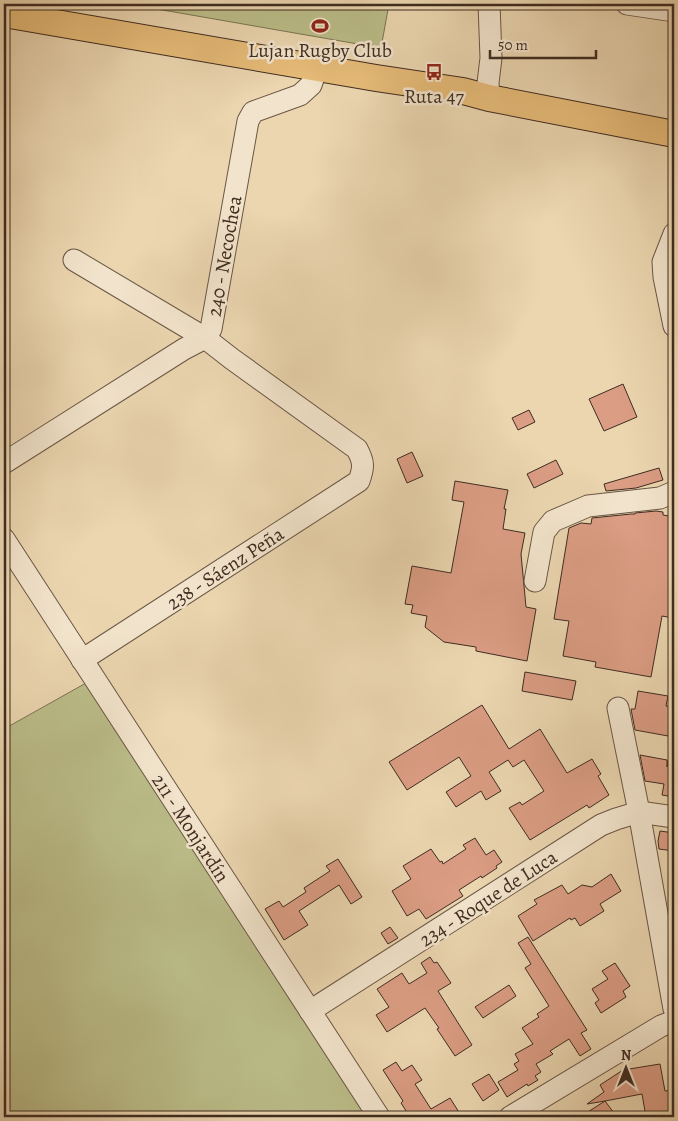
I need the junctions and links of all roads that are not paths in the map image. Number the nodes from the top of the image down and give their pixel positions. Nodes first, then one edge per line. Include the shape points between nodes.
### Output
1 (489, 4) edge
2 (627, 4) edge
3 (674, 11) edge
4 (4, 14) edge
5 (317, 67) junction
6 (489, 98) junction
7 (670, 134) edge
8 (674, 234) edge
9 (74, 260) dead end
10 (674, 326) edge
11 (204, 338) junction
12 (4, 463) edge
13 (674, 492) edge
14 (4, 539) edge
15 (535, 581) dead end
16 (82, 660) junction
17 (618, 708) dead end
18 (639, 812) junction
19 (674, 817) edge
20 (674, 1009) edge
21 (310, 1011) junction
22 (674, 1020) edge
23 (379, 1117) edge
24 (510, 1117) edge

1 - 6 street
2 - 3 street
4 - 5 main road
5 - 6 main road
5 - 11 street, 240 - Necochea via 311,85 300,95 253,112 248,121 211,329
6 - 7 main road
8 - 10 street via 663,262
9 - 11 street
11 - 12 street, 240 - Necochea
11 - 16 street, 238 - Sáenz Peña via 356,449 363,459 363,471 359,481
13 - 15 street via 660,498 588,506 553,521 544,532
14 - 16 street, 211 - Monjardín
16 - 21 street, 211 - Monjardín
17 - 18 street
18 - 19 street, 234 - Roque de Luca
18 - 20 street
18 - 21 street, 234 - Roque de Luca via 601,825
21 - 23 street, 211 - Monjardín
22 - 24 street

